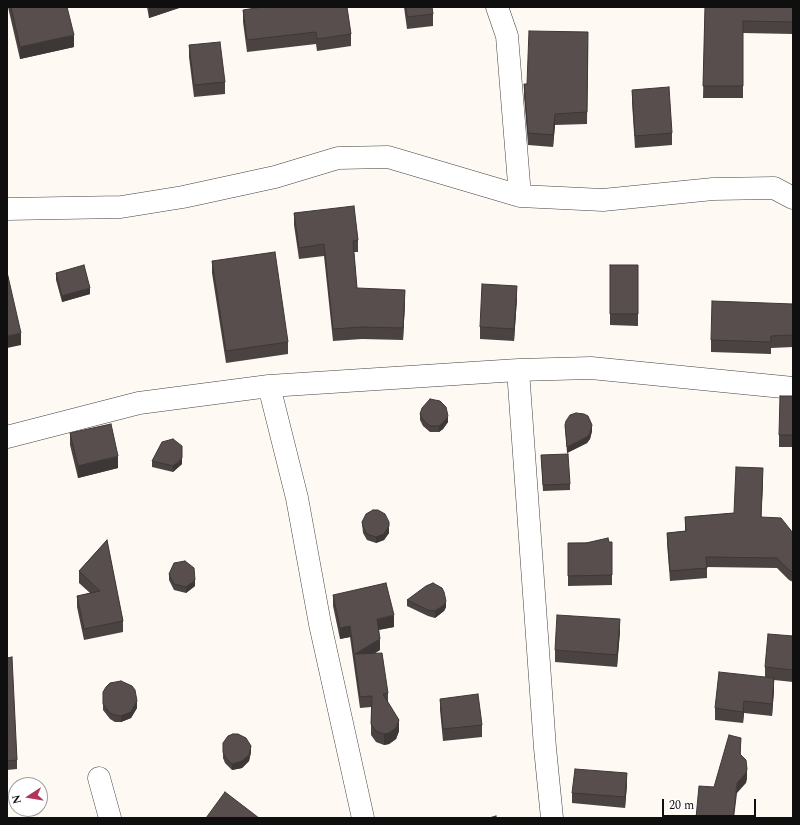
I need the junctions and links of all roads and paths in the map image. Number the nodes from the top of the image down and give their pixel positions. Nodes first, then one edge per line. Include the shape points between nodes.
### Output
1 (497, 7) edge
2 (520, 196) junction
3 (793, 198) edge
4 (7, 208) edge
5 (518, 370) junction
6 (269, 386) junction
7 (793, 388) edge
8 (7, 437) edge
9 (99, 778) dead end
10 (110, 818) edge
11 (363, 818) edge
12 (552, 818) edge

1 - 2 street via 507,36
2 - 3 street via 603,200 713,189 774,188
2 - 4 street via 388,157 373,157 338,158 275,177 183,197 121,207
5 - 6 street
5 - 7 street via 591,368
5 - 12 street
6 - 8 street via 139,403
6 - 11 street via 297,498 320,624
9 - 10 street

